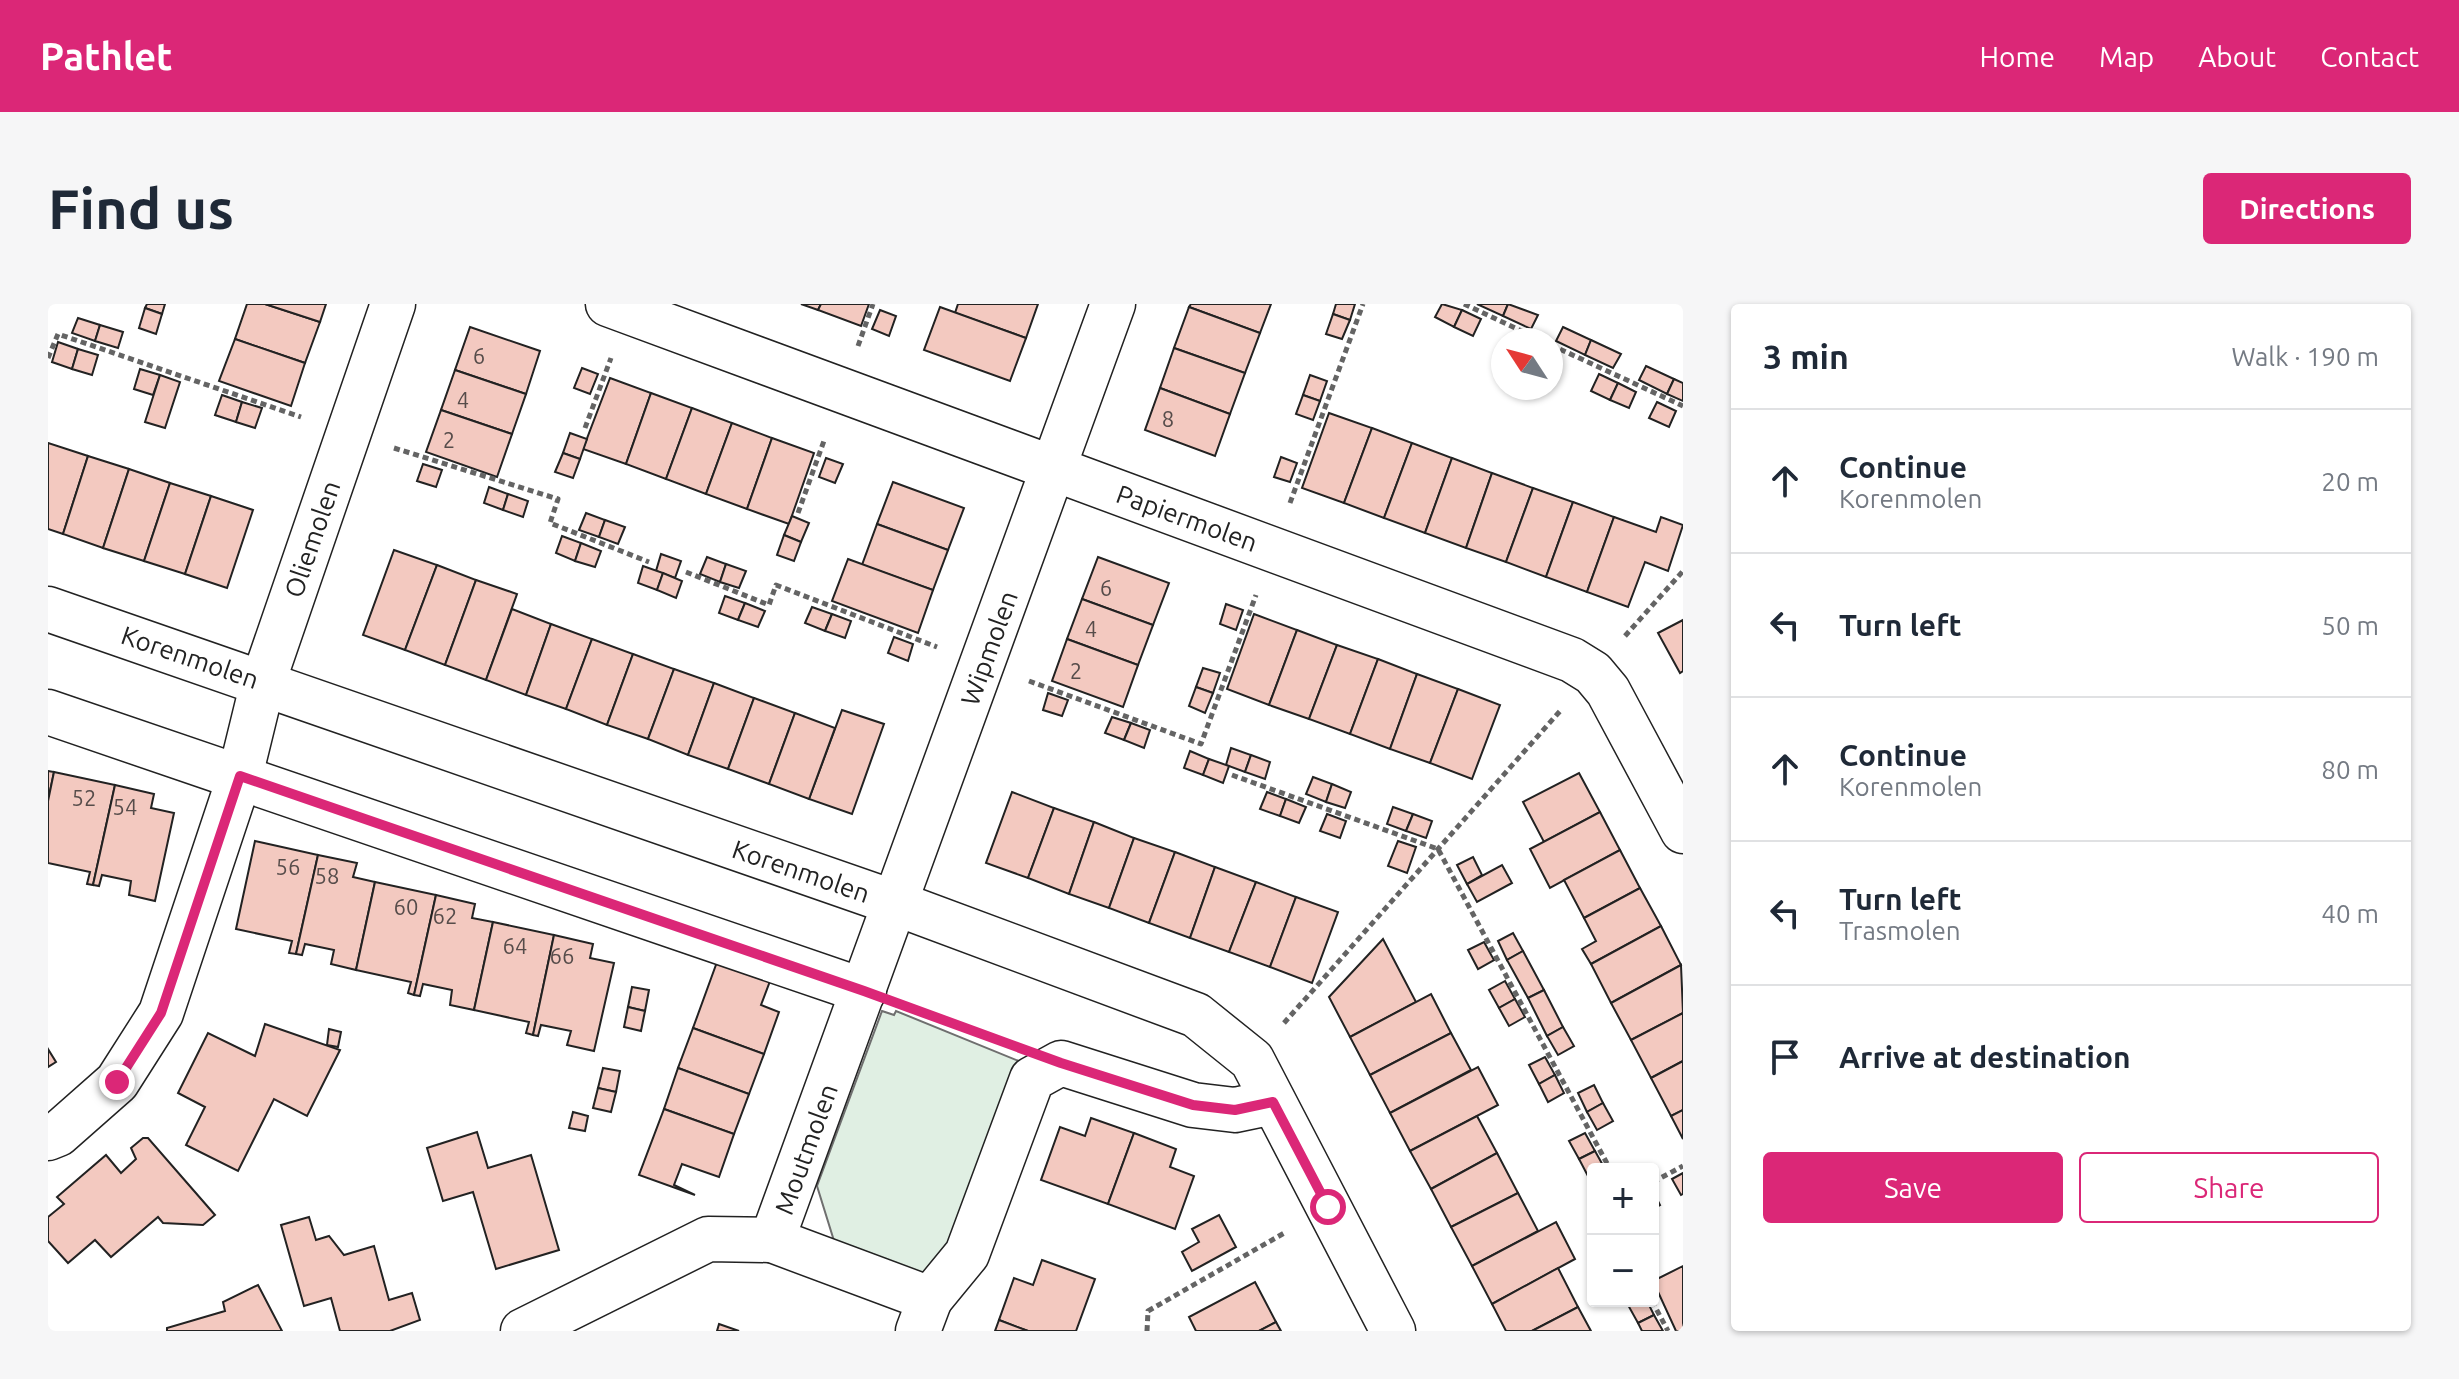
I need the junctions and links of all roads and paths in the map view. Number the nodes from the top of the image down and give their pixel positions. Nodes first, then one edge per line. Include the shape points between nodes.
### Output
1 (393, 304) edge
2 (1113, 304) edge
3 (1464, 304) edge
4 (618, 307) edge
5 (1515, 328) edge
6 (1563, 351) edge
7 (1683, 406) edge
8 (585, 428) dead end
9 (1053, 469) junction
10 (1683, 571) edge
11 (686, 572) dead end
12 (48, 609) edge
13 (984, 664) junction
14 (1593, 673) junction
15 (263, 682) junction
16 (48, 712) edge
17 (1232, 775) dead end
18 (240, 776) junction
19 (1683, 831) edge
20 (1438, 849) junction
21 (895, 903) junction
22 (864, 991) junction
23 (1252, 1060) junction
24 (1061, 1063) junction
25 (1273, 1102) junction
26 (48, 1138) edge
27 (1607, 1163) edge
28 (1683, 1166) edge
29 (1659, 1179) edge
30 (1328, 1207) junction
31 (772, 1240) junction
32 (1655, 1307) edge
33 (924, 1315) edge
34 (523, 1331) edge
35 (1147, 1331) edge
36 (1393, 1331) edge
37 (1668, 1331) edge

1 - 15 street, Oliemolen
2 - 9 street, Wipmolen
3 - 5 path
4 - 8 path
4 - 9 street, Papiermolen
6 - 7 path
9 - 13 street, Wipmolen
9 - 14 street, Papiermolen via 1572,660
10 - 14 path
11 - 13 path via 769,605 776,585
12 - 15 street, Korenmolen
13 - 21 street, Wipmolen
14 - 19 street, Papiermolen via 1608,691
14 - 20 path
15 - 18 street, Oliemolen
15 - 21 street, Korenmolen
16 - 18 street
17 - 20 path
18 - 22 street
18 - 26 street, Oliemolen via 161,1013 117,1082
20 - 23 path
20 - 27 path
21 - 22 street, Wipmolen
21 - 23 street, Korenmolen via 1196,1015
22 - 24 path
22 - 31 street, Moutmolen
23 - 25 street, Korenmolen
24 - 25 street via 1193,1105 1235,1110
24 - 33 street, Moutmolen via 1032,1079 967,1254
25 - 30 street, Korenmolen
28 - 29 path
30 - 35 path via 1148,1311
30 - 36 street, Korenmolen
31 - 33 street, Moutmolen
31 - 34 street via 708,1239
32 - 37 path

